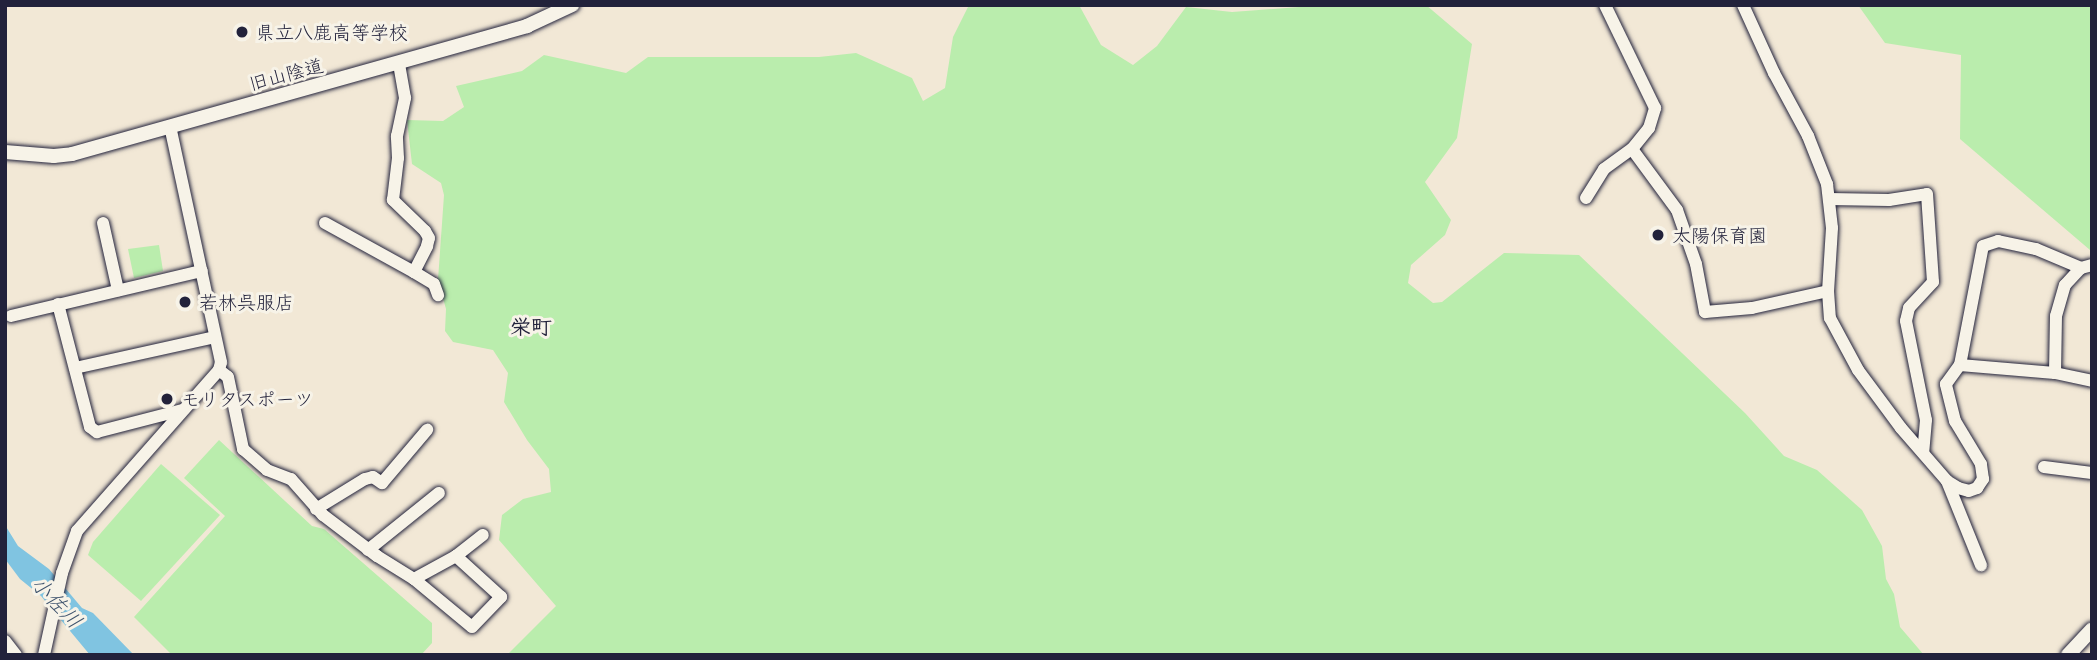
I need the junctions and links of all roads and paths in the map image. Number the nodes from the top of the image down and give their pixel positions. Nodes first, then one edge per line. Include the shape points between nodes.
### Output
1 (572, 5) edge
2 (1605, 5) edge
3 (1743, 5) edge
4 (399, 64) junction
5 (170, 127) junction
6 (1632, 149) junction
7 (5, 152) edge
8 (1586, 198) dead end
9 (1829, 199) junction
10 (103, 223) dead end
11 (324, 223) dead end
12 (2086, 266) edge
13 (202, 271) junction
14 (414, 272) junction
15 (118, 289) junction
16 (1828, 290) junction
17 (438, 295) dead end
18 (58, 304) junction
19 (11, 316) dead end
20 (215, 337) junction
21 (1960, 365) junction
22 (75, 368) junction
23 (219, 370) junction
24 (2055, 373) junction
25 (2092, 381) edge
26 (182, 410) junction
27 (427, 430) dead end
28 (1923, 453) junction
29 (2043, 467) dead end
30 (2092, 473) edge
31 (1947, 481) junction
32 (439, 492) dead end
33 (316, 509) junction
34 (483, 535) dead end
35 (368, 550) junction
36 (456, 556) junction
37 (1981, 565) dead end
38 (414, 579) junction
39 (2092, 629) edge
40 (5, 641) edge
41 (16, 655) edge
42 (44, 655) edge
43 (2067, 655) edge

1 - 4 street, 旧山陰道 via 527,26
2 - 6 street via 1655,108 1649,128
3 - 9 street via 1808,136
4 - 5 street, 旧山陰道
4 - 14 street via 405,98 397,135 393,200 429,238
5 - 7 street, 旧山陰道 via 64,156
5 - 13 street
6 - 8 street via 1604,169
6 - 16 street via 1677,210 1696,264 1705,312 1752,308
9 - 16 street
9 - 28 street via 1889,200 1927,194 1933,282 1909,308 1906,321 1926,420
10 - 15 street
11 - 14 street
12 - 21 street via 1998,240 1983,246
12 - 24 street via 2065,285 2056,316
13 - 15 street
13 - 20 street
14 - 17 street via 433,284
15 - 18 street
16 - 28 street via 1830,318 1858,370
18 - 19 street
18 - 22 street
20 - 22 street
20 - 23 street
21 - 24 street
21 - 31 street via 1946,384 1950,407 1981,464 1983,479 1969,491
22 - 26 street via 90,427 97,432
23 - 26 street
23 - 33 street via 228,377 243,449 267,470 291,479
24 - 25 street
26 - 42 street via 77,531 62,573
27 - 33 street via 382,483 373,477 365,479
28 - 31 street
29 - 30 street
31 - 37 street
32 - 35 street
33 - 35 street
34 - 36 street
35 - 38 street
36 - 38 street
36 - 38 street via 501,597 472,628
39 - 43 street
40 - 41 street

